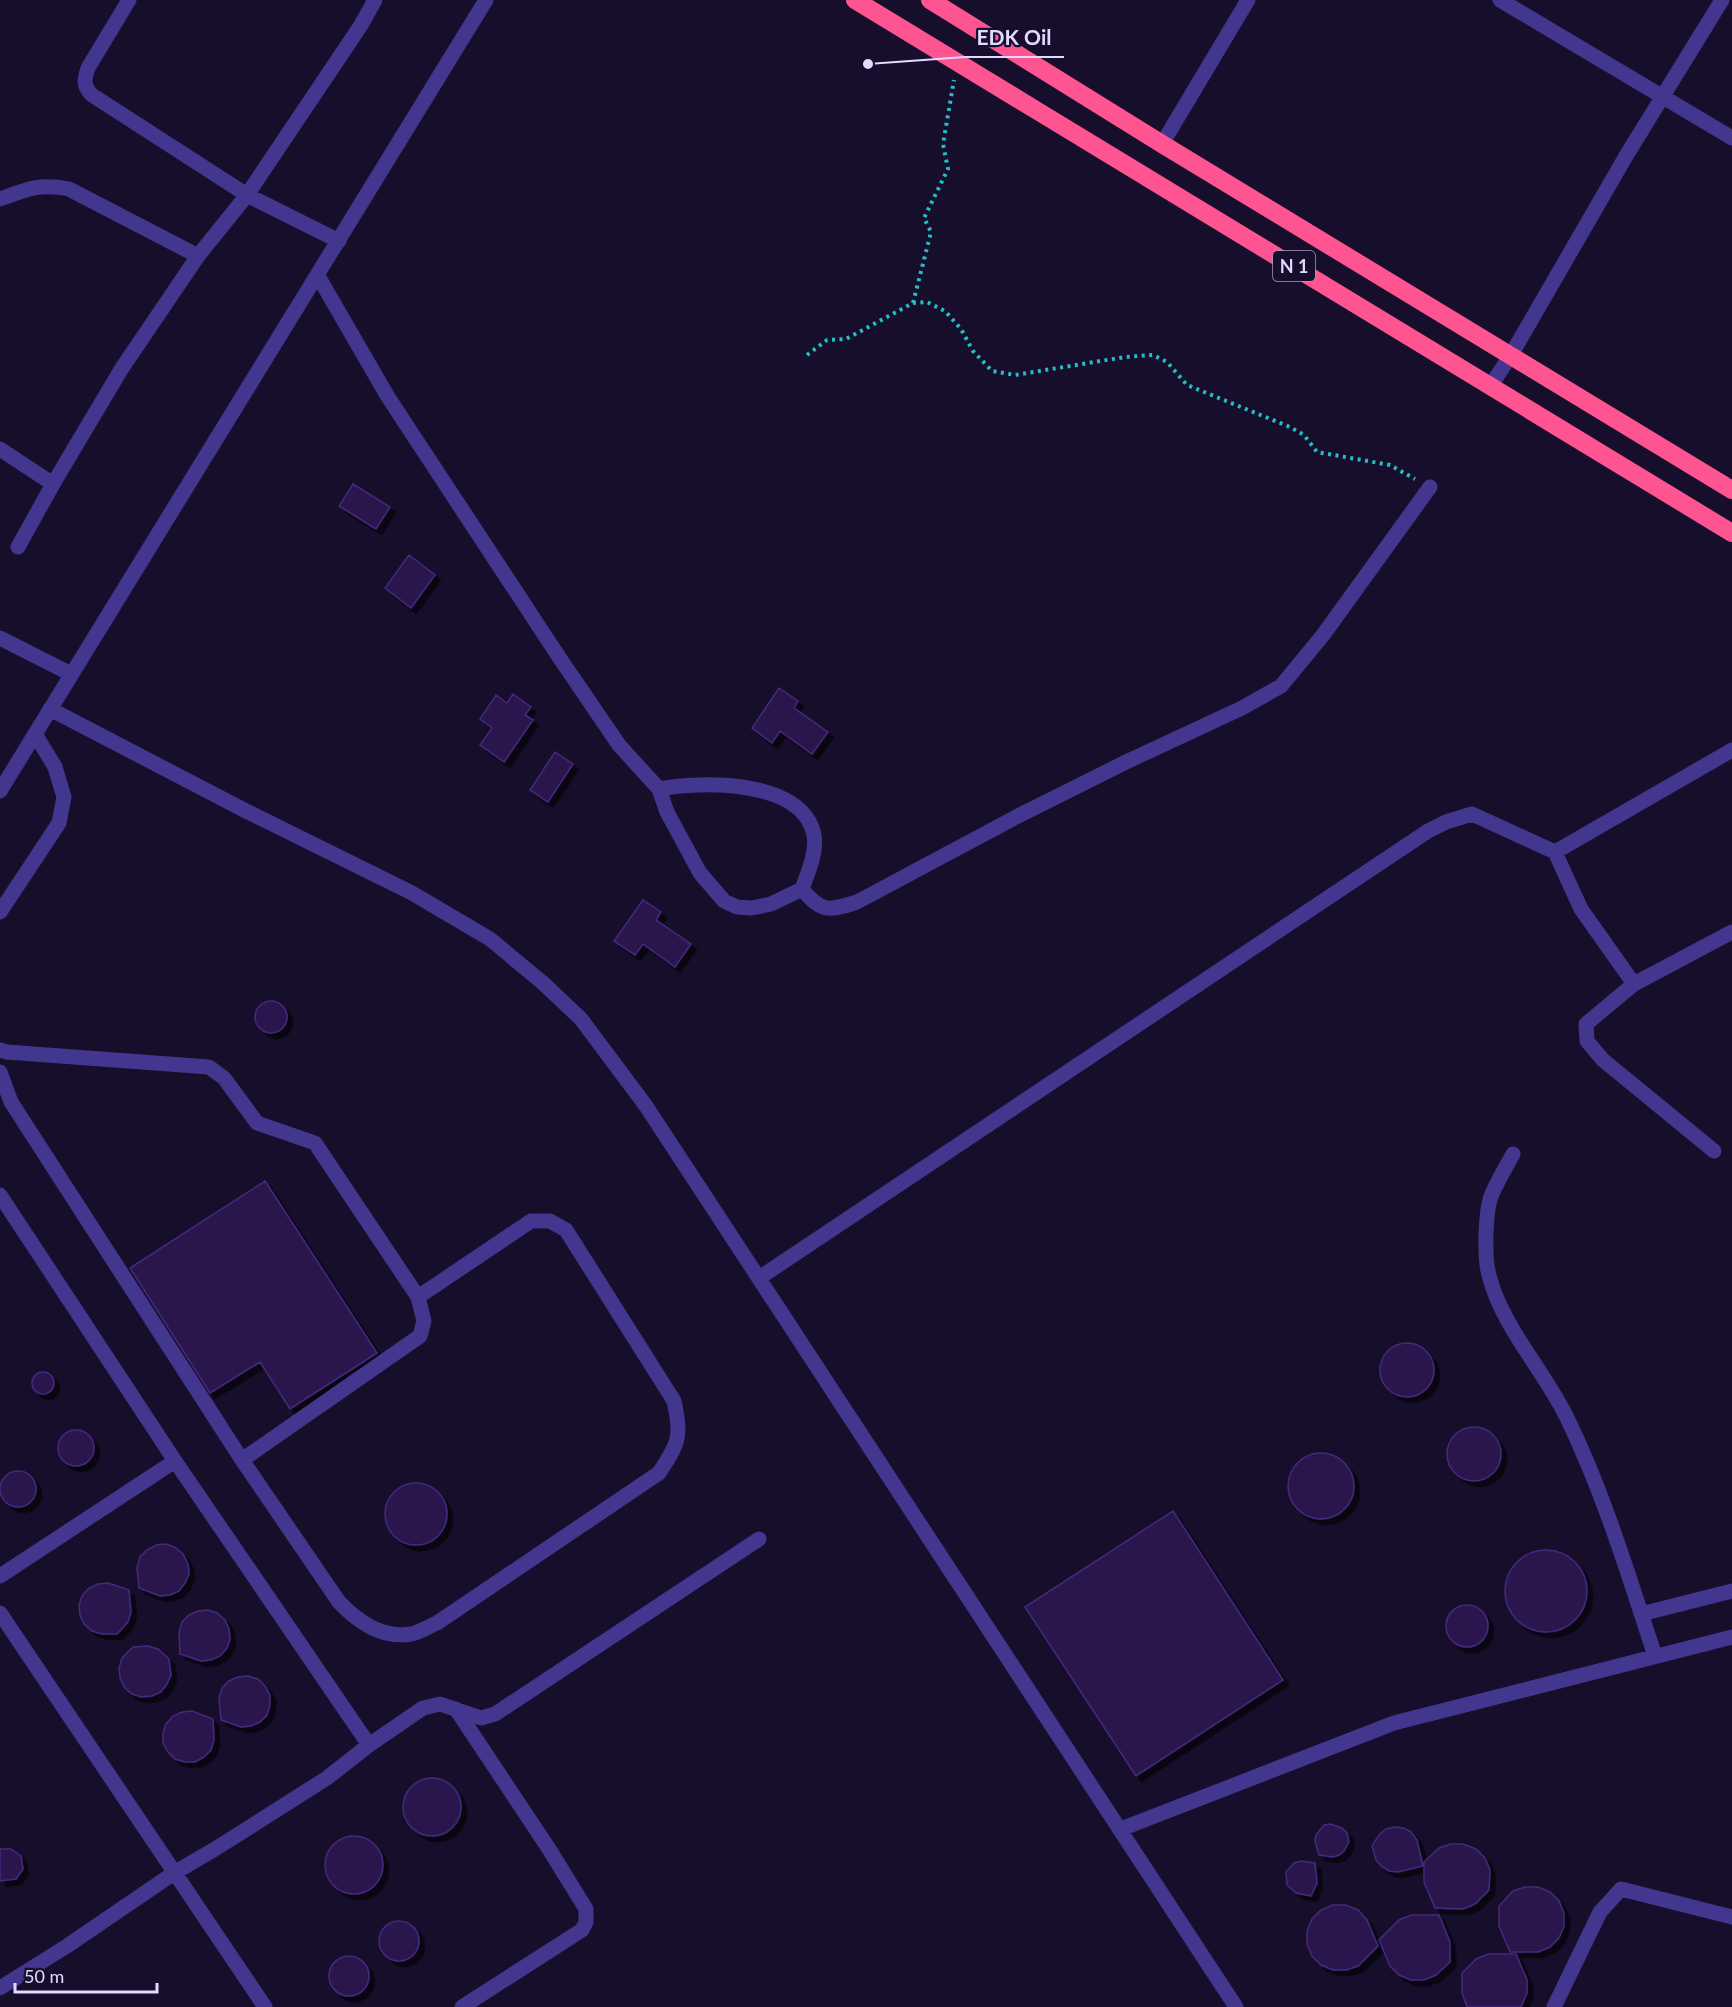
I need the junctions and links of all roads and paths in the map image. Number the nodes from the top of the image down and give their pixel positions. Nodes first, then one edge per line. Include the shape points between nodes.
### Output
1 (129, 0) edge
2 (375, 0) edge
3 (486, 0) edge
4 (855, 0) edge
5 (930, 0) edge
6 (1248, 0) edge
7 (1500, 0) edge
8 (1722, 0) edge
9 (956, 64) junction
10 (1663, 96) junction
11 (1732, 138) edge
12 (1162, 144) junction
13 (247, 195) junction
14 (0, 199) edge
15 (339, 241) junction
16 (198, 256) junction
17 (318, 276) junction
18 (913, 303) junction
19 (807, 355) dead end
20 (1511, 355) junction
21 (1491, 385) junction
22 (0, 449) edge
23 (52, 484) junction
24 (1430, 487) joint
25 (1732, 490) edge
26 (1732, 533) edge
27 (18, 547) dead end
28 (0, 638) edge
29 (71, 674) junction
30 (50, 709) junction
31 (35, 734) junction
32 (1732, 750) edge
33 (659, 789) junction
34 (0, 791) edge
35 (1555, 852) junction
36 (802, 889) junction
37 (0, 912) edge
38 (1732, 932) edge
39 (1634, 984) junction
40 (0, 1050) edge
41 (0, 1072) edge
42 (1714, 1151) dead end
43 (1513, 1154) dead end
44 (0, 1195) edge
45 (759, 1278) junction
46 (418, 1297) junction
47 (242, 1460) junction
48 (175, 1461) junction
49 (759, 1539) dead end
50 (0, 1576) edge
51 (1732, 1591) edge
52 (0, 1613) edge
53 (1641, 1614) junction
54 (1732, 1636) edge
55 (1655, 1656) junction
56 (456, 1709) junction
57 (369, 1745) junction
58 (1121, 1829) junction
59 (174, 1873) junction
60 (1732, 1917) edge
61 (0, 1988) edge
62 (265, 2007) edge
63 (462, 2007) edge
64 (1236, 2007) edge
65 (1554, 2007) edge

1 - 13 street via 88,68 86,89
2 - 13 street
3 - 15 street
4 - 9 highway, N 1
5 - 12 highway, N 1
6 - 12 street
7 - 10 street
8 - 10 street
9 - 18 path via 943,144 948,169 924,218 931,232
9 - 21 highway, N 1
10 - 11 street
10 - 20 street
12 - 20 highway, N 1
13 - 15 street
13 - 16 street
14 - 16 street via 49,185 69,189
15 - 17 street
16 - 23 street via 122,368
17 - 29 street
17 - 33 street via 388,397 559,657 619,745
18 - 19 path via 846,339 827,340
18 - 24 path via 927,302 945,311 992,371 1015,375 1153,354 1167,362 1187,385 1290,427 1304,435 1317,452 1390,465
20 - 21 street
20 - 25 highway, N 1
21 - 26 highway, N 1
22 - 23 street
23 - 27 street
24 - 36 street via 1323,635 1281,686 1016,817 857,902 825,909
28 - 29 street
29 - 30 street
30 - 31 street
30 - 45 street via 412,893 490,939 581,1019 646,1106
31 - 34 street
31 - 37 street via 55,767 64,797 59,823
32 - 35 street
33 - 36 street via 700,873 724,901 752,908 771,904
33 - 36 street via 682,784 721,784 750,788 793,805 808,820 814,835 813,854
35 - 39 street via 1581,909
35 - 45 street via 1472,814 1428,831
38 - 39 street
39 - 42 street via 1586,1024 1587,1041 1603,1060
40 - 46 street via 209,1067 224,1078 257,1123 315,1143
41 - 47 street via 11,1102
43 - 53 street via 1491,1196 1486,1229 1488,1274 1503,1314 1569,1421 1605,1505
44 - 48 street
45 - 58 street
46 - 47 street via 424,1321 420,1336
46 - 47 street via 531,1221 550,1221 566,1230 674,1401 680,1425 677,1442 659,1473 437,1623 411,1635 368,1627 352,1616
48 - 50 street
48 - 57 street
49 - 56 street via 495,1714 481,1718
51 - 53 street
52 - 59 street
53 - 55 street
54 - 55 street
55 - 58 street via 1394,1723
56 - 57 street via 440,1704 423,1708
56 - 63 street via 586,1909 582,1930
57 - 59 street via 327,1778
58 - 64 street
59 - 61 street
59 - 62 street
60 - 65 street via 1621,1890 1600,1912

